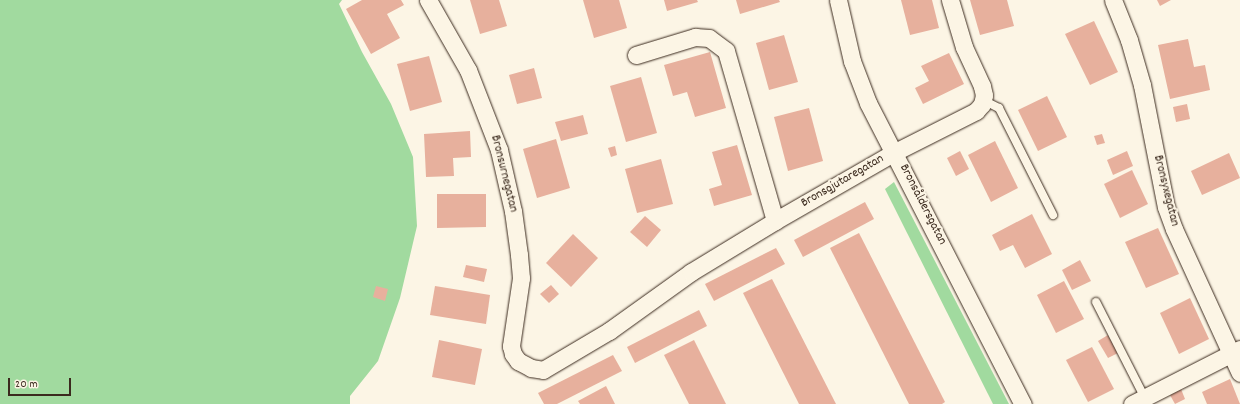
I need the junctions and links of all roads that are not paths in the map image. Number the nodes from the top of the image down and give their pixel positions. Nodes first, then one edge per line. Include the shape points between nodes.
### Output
1 (428, 0) edge
2 (838, 0) edge
3 (950, 0) edge
4 (1113, 0) edge
5 (636, 55) dead end
6 (983, 100) junction
7 (895, 152) junction
8 (1053, 215) dead end
9 (776, 220) junction
10 (1096, 302) dead end
11 (1235, 352) edge
12 (518, 361) joint
13 (1240, 373) edge
14 (1142, 402) edge
15 (1023, 404) edge

1 - 12 street, Bronsurnegatan via 468,70 499,150 514,211 520,255 519,300 511,346
2 - 7 street, Bronsåldersgatan via 852,62 868,103
3 - 6 street via 964,47 982,86
4 - 11 street, Bronsyxegatan via 1129,40 1142,85 1169,214
5 - 9 street via 695,37 709,38 726,51
6 - 7 street, Bronsgjutaregatan via 976,111
6 - 8 lane via 999,108
7 - 9 street, Bronsgjutaregatan
7 - 15 street, Bronsåldersgatan
9 - 12 street, Bronsgjutaregatan via 691,272 609,331 557,363 543,370 531,368
10 - 14 lane
11 - 13 street, Bronsyxegatan
11 - 14 street

